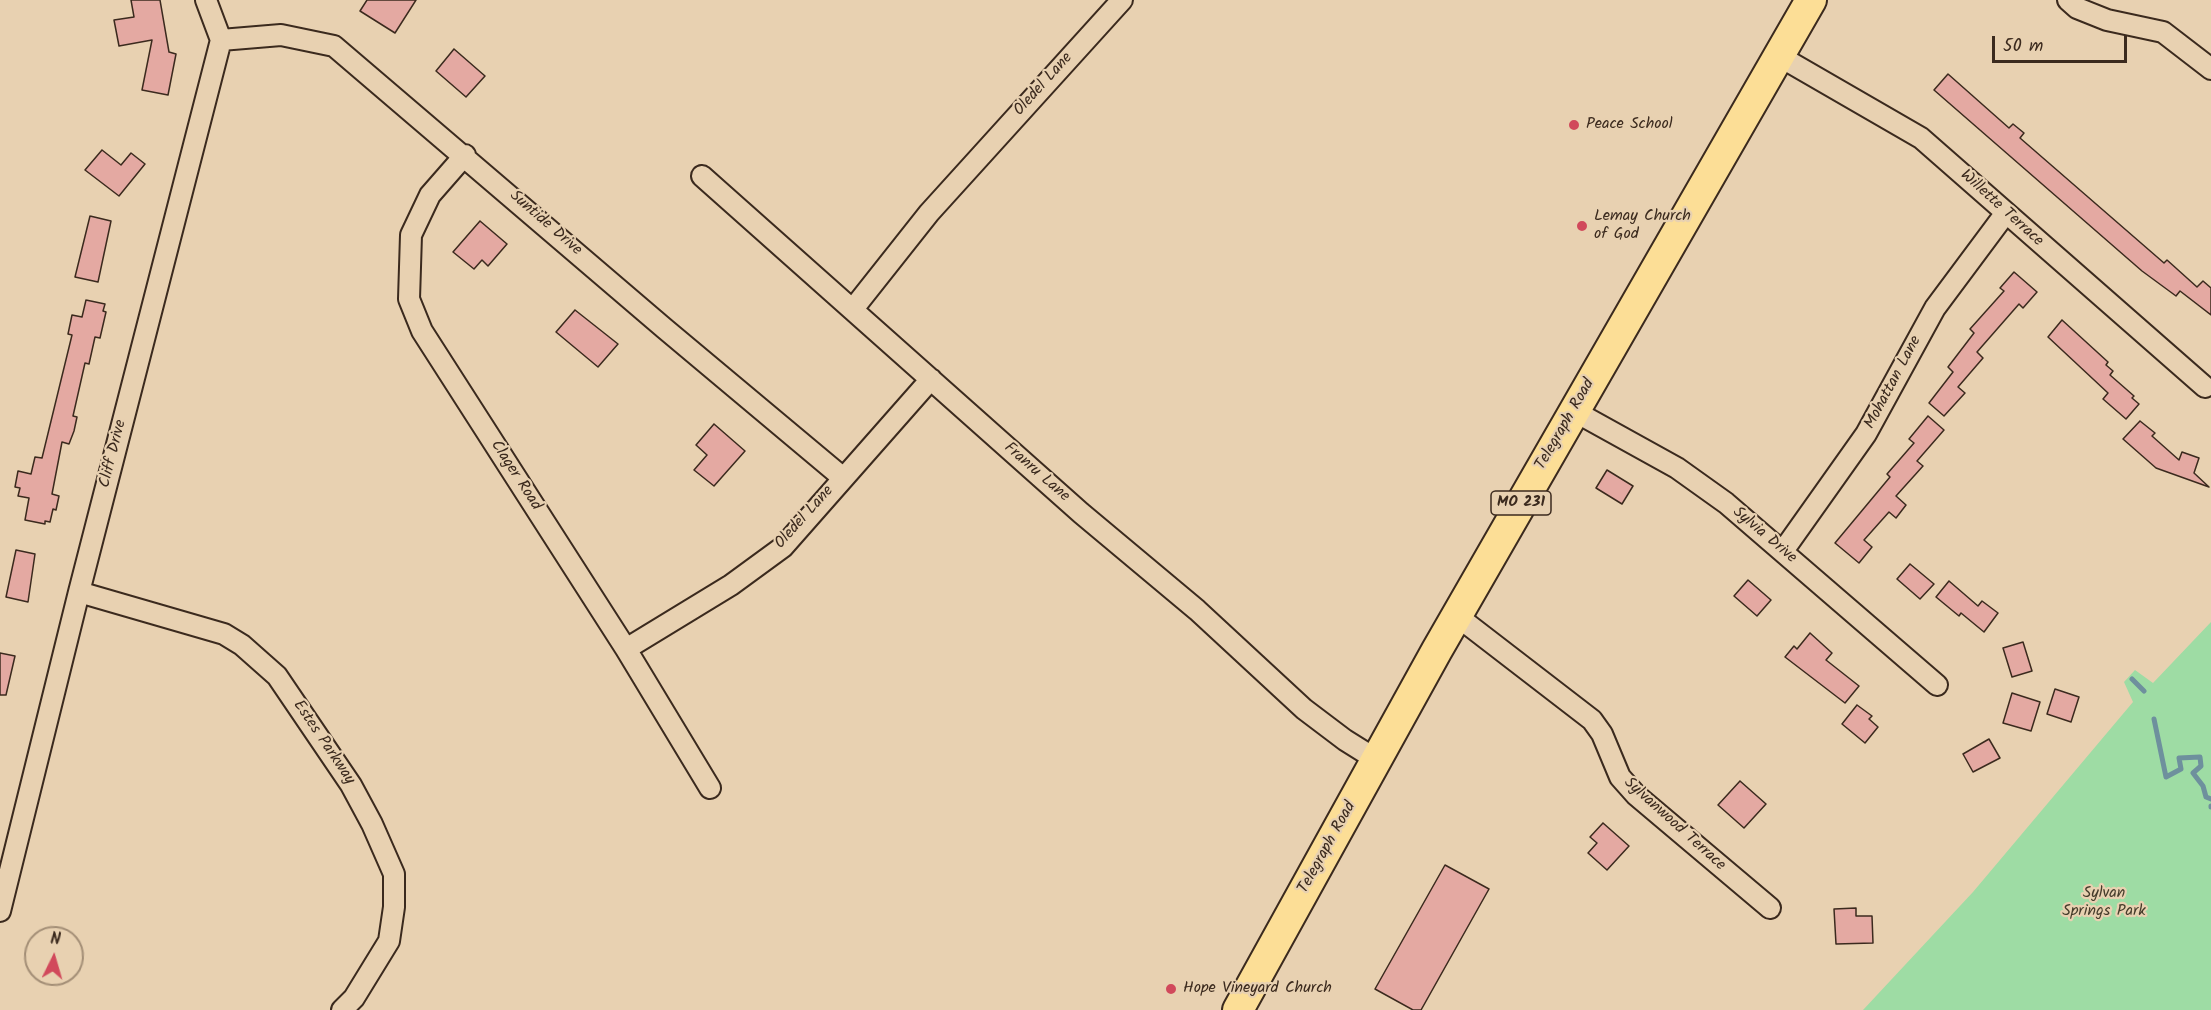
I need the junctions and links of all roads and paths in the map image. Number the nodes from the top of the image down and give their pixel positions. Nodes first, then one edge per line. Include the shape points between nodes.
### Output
1 (206, 0) edge
2 (1122, 0) edge
3 (1811, 0) edge
4 (2068, 0) edge
5 (221, 40) junction
6 (1779, 56) junction
7 (2211, 69) edge
8 (465, 155) junction
9 (702, 176) dead end
10 (2005, 214) junction
11 (852, 309) junction
12 (931, 379) junction
13 (2205, 387) dead end
14 (1574, 411) junction
15 (842, 477) junction
16 (1783, 551) junction
17 (79, 592) junction
18 (1457, 616) junction
19 (626, 649) junction
20 (1937, 685) dead end
21 (1377, 760) junction
22 (710, 788) dead end
23 (1770, 908) dead end
24 (0, 911) edge
25 (342, 1010) edge
26 (1238, 1010) edge

1 - 5 street
2 - 11 street, Oledel Lane via 929,213
3 - 6 main road, Telegraph Road / MO 231
4 - 7 street via 2106,20 2163,32
5 - 8 street, Suntide Drive via 281,35 334,46
5 - 17 street, Cliff Drive
6 - 10 street, Willette Terrace via 1921,138
6 - 14 main road, Telegraph Road / MO 231
8 - 15 street, Suntide Drive
8 - 19 street, Clager Road via 430,195 411,235 409,299 422,331
9 - 11 street, Franru Lane
10 - 13 street, Willette Terrace
10 - 16 street, Mohattan Lane via 1935,308 1866,434
11 - 12 street, Franru Lane
12 - 15 street, Oledel Lane
12 - 21 street, Franru Lane via 1099,529 1197,610 1304,709
14 - 16 street, Sylvia Drive via 1677,468
14 - 18 main road, Telegraph Road / MO 231
15 - 19 street, Oledel Lane via 783,547 731,585
16 - 20 street, Sylvia Drive
17 - 24 street, Cliff Drive
17 - 25 street, Estes Parkway via 224,634 242,645 277,676 351,785 393,874 394,907 389,941 354,998
18 - 21 main road, Telegraph Road / MO 231
18 - 23 street, Sylvanwood Terrace via 1592,720 1620,777 1636,795
19 - 22 street, Clager Road
21 - 26 main road, Telegraph Road / MO 231

